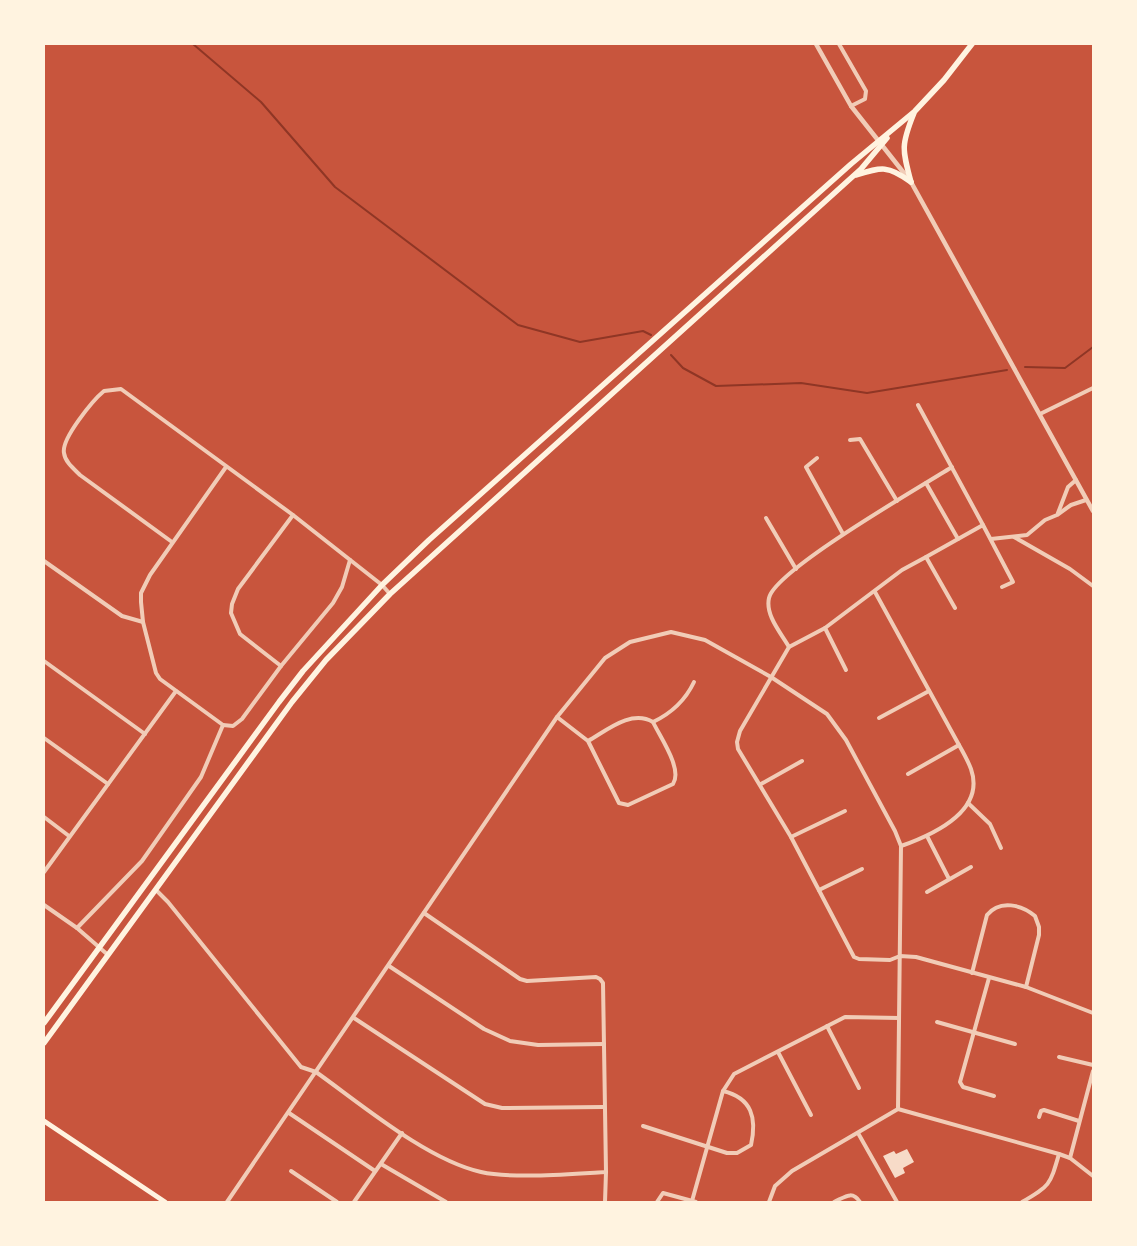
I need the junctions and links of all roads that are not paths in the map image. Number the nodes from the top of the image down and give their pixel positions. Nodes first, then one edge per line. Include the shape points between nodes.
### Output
1 (816, 44) edge
2 (839, 44) edge
3 (972, 44) edge
4 (850, 106) junction
5 (915, 111) junction
6 (880, 143) junction
7 (854, 176) junction
8 (911, 182) junction
9 (1093, 388) edge
10 (918, 405) dead end
11 (1040, 414) junction
12 (850, 440) dead end
13 (817, 458) dead end
14 (226, 467) junction
15 (952, 467) junction
16 (1076, 480) junction
17 (926, 483) junction
18 (1086, 500) junction
19 (896, 501) junction
20 (1093, 511) edge
21 (294, 515) junction
22 (1057, 515) junction
23 (766, 518) dead end
24 (983, 525) junction
25 (843, 534) junction
26 (1014, 537) junction
27 (991, 538) junction
28 (958, 539) junction
29 (172, 542) junction
30 (926, 557) junction
31 (350, 560) junction
32 (44, 561) edge
33 (796, 569) junction
34 (382, 585) junction
35 (1093, 586) edge
36 (1002, 587) dead end
37 (875, 592) junction
38 (390, 594) junction
39 (955, 608) dead end
40 (143, 622) junction
41 (825, 628) junction
42 (789, 647) junction
43 (44, 661) edge
44 (281, 666) junction
45 (846, 670) dead end
46 (771, 677) junction
47 (694, 682) dead end
48 (929, 690) junction
49 (176, 691) junction
50 (557, 718) junction
51 (879, 718) dead end
52 (652, 722) junction
53 (223, 726) junction
54 (145, 734) junction
55 (44, 738) edge
56 (588, 741) junction
57 (959, 744) junction
58 (802, 761) dead end
59 (908, 774) dead end
60 (108, 784) junction
61 (761, 784) junction
62 (968, 803) junction
63 (845, 811) dead end
64 (44, 818) edge
65 (69, 836) junction
66 (926, 836) junction
67 (791, 838) junction
68 (901, 846) junction
69 (1001, 848) dead end
70 (971, 867) dead end
71 (862, 868) dead end
72 (44, 872) edge
73 (949, 879) junction
74 (156, 890) junction
75 (819, 890) junction
76 (927, 892) dead end
77 (44, 905) edge
78 (424, 912) junction
79 (77, 928) junction
80 (99, 946) junction
81 (108, 955) junction
82 (900, 956) junction
83 (389, 966) junction
84 (972, 973) junction
85 (989, 978) junction
86 (1026, 987) junction
87 (1093, 1013) edge
88 (354, 1018) junction
89 (899, 1018) junction
90 (937, 1022) dead end
91 (44, 1024) edge
92 (827, 1026) junction
93 (974, 1034) junction
94 (44, 1043) edge
95 (604, 1044) junction
96 (1015, 1044) dead end
97 (778, 1052) junction
98 (1058, 1057) dead end
99 (1093, 1065) edge
100 (1093, 1071) edge
101 (316, 1072) junction
102 (859, 1088) dead end
103 (724, 1091) junction
104 (994, 1096) dead end
105 (603, 1107) junction
106 (898, 1109) junction
107 (289, 1113) junction
108 (810, 1115) dead end
109 (1039, 1117) dead end
110 (44, 1121) edge
111 (1079, 1121) junction
112 (643, 1126) dead end
113 (402, 1133) junction
114 (858, 1133) junction
115 (708, 1146) junction
116 (1059, 1154) junction
117 (1070, 1158) junction
118 (381, 1164) junction
119 (290, 1171) dead end
120 (375, 1171) junction
121 (606, 1172) junction
122 (1093, 1176) edge
123 (165, 1202) edge
124 (227, 1202) edge
125 (337, 1202) edge
126 (354, 1202) edge
127 (446, 1202) edge
128 (604, 1202) edge
129 (657, 1202) edge
130 (694, 1202) edge
131 (769, 1202) edge
132 (834, 1202) edge
133 (860, 1202) edge
134 (897, 1202) edge
135 (1022, 1202) edge

1 - 4 street
2 - 4 street via 866,91 865,99
3 - 5 main road
4 - 6 street
5 - 6 main road
5 - 8 main road via 903,144
6 - 7 main road
6 - 8 street
6 - 34 main road
7 - 8 main road via 886,168
7 - 38 main road
8 - 11 street
9 - 11 street
10 - 15 street
11 - 16 street
12 - 19 street via 860,439
13 - 25 street via 806,467
14 - 21 street
14 - 29 street
14 - 29 street via 121,389 111,389 99,395 72,430 63,452 67,462
15 - 17 street
15 - 24 street
16 - 18 street
16 - 22 street via 1068,487
17 - 19 street
17 - 28 street
18 - 20 street
18 - 22 street
19 - 25 street
21 - 31 street
21 - 44 street via 238,589 231,613 240,634
22 - 26 street via 1027,535
23 - 33 street
24 - 27 street
24 - 28 street
25 - 33 street
26 - 27 street
26 - 35 street
27 - 36 street via 1013,582
28 - 30 street
29 - 40 street via 144,584 141,593
30 - 37 street via 902,570
30 - 39 street
31 - 34 street
31 - 44 street via 339,594
32 - 40 street via 122,616
33 - 42 street via 769,596 768,604 771,616
34 - 38 street
34 - 80 main road via 303,671
37 - 41 street
37 - 48 street
38 - 74 main road via 326,660 292,702
40 - 49 street via 156,674
41 - 42 street
41 - 45 street
42 - 46 street
43 - 54 street
44 - 53 street via 242,719 232,726
46 - 50 street via 705,640 671,632 630,642 605,658
46 - 61 street via 737,742 738,749
46 - 68 street via 819,707 834,722
47 - 52 street via 687,698
48 - 51 street
48 - 57 street
49 - 53 street
49 - 54 street
50 - 56 street
50 - 78 street
52 - 56 street via 639,717 630,718
52 - 56 street via 676,768 676,780 628,805 616,800
53 - 79 street via 201,777 142,860
54 - 60 street
55 - 60 street
57 - 59 street
57 - 62 street via 972,770 973,787
58 - 61 street
60 - 65 street
61 - 67 street
62 - 66 street via 951,822
62 - 69 street via 990,824
63 - 67 street
64 - 65 street
65 - 72 street
66 - 68 street
66 - 73 street
67 - 75 street
68 - 82 street
70 - 73 street
71 - 75 street
73 - 76 street
74 - 81 main road
74 - 101 street via 300,1067
75 - 82 street via 854,957 890,960
77 - 79 street
78 - 83 street
78 - 95 street via 520,979 600,979
79 - 80 street
80 - 81 street
80 - 91 main road
81 - 94 main road
82 - 84 street via 916,957
82 - 89 street
83 - 88 street
83 - 95 street via 484,1029 510,1041 538,1045
84 - 85 street
84 - 86 street via 987,915 1000,906 1015,905 1035,916 1039,927
85 - 86 street
85 - 93 street
86 - 87 street
88 - 101 street
88 - 105 street via 485,1104 502,1108
89 - 92 street via 852,1016
89 - 106 street
90 - 93 street
92 - 97 street
92 - 102 street
93 - 96 street
93 - 104 street via 960,1082 963,1087
95 - 105 street
97 - 103 street via 734,1074
97 - 108 street
98 - 99 street
100 - 111 street
101 - 107 street
101 - 113 street
103 - 115 street
103 - 115 street via 737,1094 753,1116 752,1143 732,1154
105 - 121 street
106 - 114 street
106 - 116 street
107 - 120 street
107 - 124 street
109 - 111 street via 1044,1110
110 - 123 main road
111 - 117 street
112 - 115 street
113 - 118 street
113 - 121 street via 453,1163 481,1172
114 - 131 street via 792,1171 775,1186
114 - 134 street
115 - 130 street
116 - 117 street
116 - 135 street via 1046,1189
117 - 122 street
118 - 120 street
118 - 127 street
119 - 125 street
120 - 126 street
121 - 128 street
129 - 130 street via 663,1193
132 - 133 street via 854,1195

